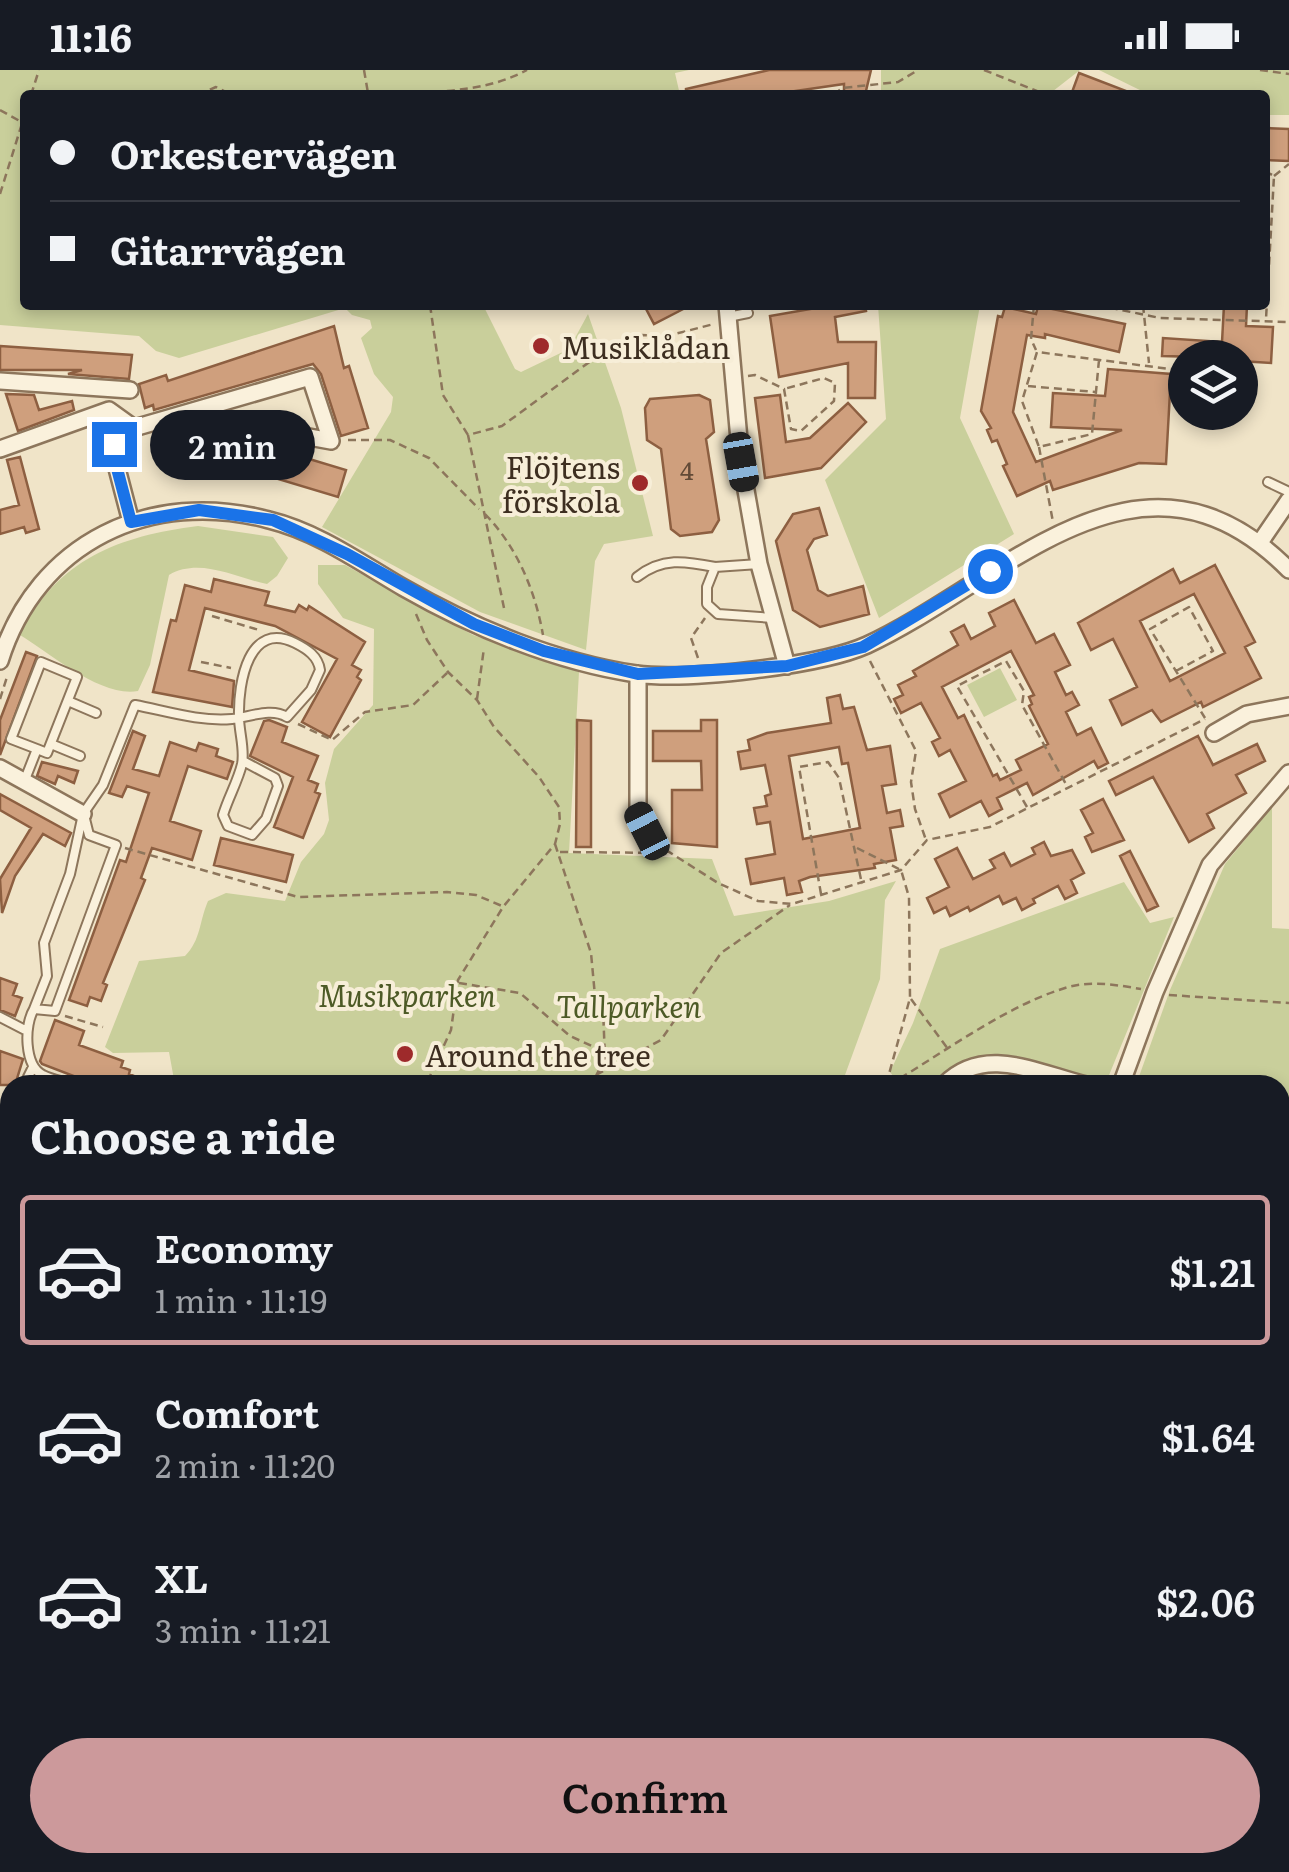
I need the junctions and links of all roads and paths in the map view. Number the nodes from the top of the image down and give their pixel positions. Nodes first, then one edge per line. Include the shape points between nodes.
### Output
1 (527, 70) edge
2 (918, 70) edge
3 (1260, 70) edge
4 (987, 71) edge
5 (1289, 74) edge
6 (461, 90) edge
7 (840, 90) edge
8 (1034, 90) edge
9 (20, 135) edge
10 (1289, 164) edge
11 (1270, 174) edge
12 (1274, 176) junction
13 (0, 194) edge
14 (1270, 226) edge
15 (431, 310) edge
16 (1034, 310) edge
17 (1121, 310) edge
18 (1144, 310) edge
19 (1266, 310) edge
20 (748, 313) dead end
21 (726, 315) edge
22 (1145, 315) junction
23 (1266, 320) junction
24 (1289, 322) edge
25 (1037, 352) junction
26 (1100, 360) junction
27 (1149, 366) junction
28 (1168, 369) edge
29 (731, 377) junction
30 (0, 380) edge
31 (1027, 386) junction
32 (784, 389) junction
33 (130, 390) dead end
34 (1096, 392) junction
35 (134, 428) junction
36 (468, 434) junction
37 (309, 437) dead end
38 (331, 440) junction
39 (1039, 447) junction
40 (0, 449) edge
41 (1268, 482) dead end
42 (1289, 496) edge
43 (482, 512) junction
44 (131, 522) junction
45 (1053, 524) dead end
46 (1260, 541) junction
47 (759, 564) junction
48 (715, 567) junction
49 (1289, 570) edge
50 (637, 576) dead end
51 (406, 589) junction
52 (504, 608) dead end
53 (212, 616) dead end
54 (773, 618) junction
55 (528, 635) dead end
56 (269, 636) junction
57 (4, 637) edge
58 (484, 646) dead end
59 (863, 647) junction
60 (0, 661) edge
61 (201, 662) dead end
62 (787, 666) junction
63 (247, 671) junction
64 (1176, 671) junction
65 (448, 672) junction
66 (638, 674) junction
67 (6, 680) dead end
68 (0, 699) edge
69 (477, 700) junction
70 (68, 701) junction
71 (1289, 706) edge
72 (96, 712) dead end
73 (238, 718) junction
74 (287, 718) junction
75 (1214, 733) dead end
76 (51, 744) junction
77 (36, 749) junction
78 (80, 756) dead end
79 (243, 761) junction
80 (0, 768) edge
81 (1289, 773) edge
82 (24, 782) junction
83 (1068, 789) junction
84 (1028, 809) junction
85 (83, 814) junction
86 (647, 831) joint
87 (927, 840) junction
88 (555, 844) junction
89 (116, 845) junction
90 (854, 846) junction
91 (558, 852) junction
92 (668, 853) junction
93 (900, 870) junction
94 (862, 884) junction
95 (822, 896) junction
96 (792, 904) junction
97 (504, 907) junction
98 (458, 983) junction
99 (1155, 992) junction
100 (910, 998) junction
101 (1289, 1003) edge
102 (34, 1010) junction
103 (54, 1011) junction
104 (0, 1018) edge
105 (103, 1027) dead end
106 (27, 1031) junction
107 (948, 1050) junction
108 (605, 1052) junction
109 (33, 1068) junction
110 (29, 1075) edge
111 (42, 1075) edge
112 (431, 1075) edge
113 (596, 1075) joint
114 (890, 1075) edge
115 (904, 1075) edge
116 (956, 1075) edge
117 (1015, 1075) edge
118 (1125, 1075) edge

1 - 6 path
2 - 7 path via 898,82
3 - 5 path
4 - 8 path
9 - 13 path
10 - 12 path
11 - 12 path
12 - 14 path
15 - 36 path via 443,395
16 - 25 path via 1031,340
17 - 22 path
18 - 22 path
19 - 23 path
20 - 21 lane
21 - 29 street
21 - 36 path via 667,336 641,334 614,344 502,426
22 - 23 path
22 - 27 path
23 - 24 path
25 - 26 path
25 - 31 path
26 - 27 path
26 - 34 path
27 - 28 path
29 - 32 path via 755,375
29 - 47 street
30 - 33 street
31 - 34 path
31 - 39 path via 1022,400
32 - 32 path via 791,429 801,431 834,401 835,383 824,378
34 - 39 path via 1092,434
35 - 38 street via 310,377
35 - 40 street via 109,410
35 - 44 street via 114,444
36 - 43 path
37 - 38 street
38 - 43 path via 390,440 429,458
39 - 45 path
41 - 42 lane
42 - 46 street
43 - 52 path
43 - 55 path via 506,536 538,610 544,640
44 - 51 street via 199,510 273,520
44 - 57 street via 72,552 35,589
46 - 49 street
46 - 59 street via 1207,514 1172,507 1082,520
47 - 48 lane
47 - 54 street
48 - 50 lane via 670,560
48 - 54 lane via 707,587 712,610
51 - 65 path
51 - 66 street via 544,651
53 - 56 path
54 - 62 street
56 - 63 lane via 259,641
56 - 74 lane via 297,644 320,670
57 - 60 street
58 - 69 path
59 - 62 street
59 - 87 path via 916,750 911,782
61 - 63 path
62 - 66 street
63 - 73 lane
64 - 64 path via 1150,629 1190,607 1213,651
64 - 83 path via 1206,719
65 - 69 path
65 - 74 path via 413,705 365,712 332,740
66 - 86 street via 638,812
67 - 68 path
69 - 88 path via 559,806
70 - 72 lane
70 - 76 lane
70 - 77 lane via 77,678 41,662 11,738
71 - 75 street via 1247,714
73 - 74 lane via 274,712
73 - 79 lane
73 - 85 lane via 135,705 103,785
76 - 77 lane via 47,753
76 - 78 lane
77 - 82 lane
79 - 79 lane via 222,815 228,826 252,835 278,786
80 - 82 street
81 - 99 street via 1210,866
82 - 85 street
83 - 84 path
83 - 84 path via 1022,706 1024,691 1006,661 957,686
84 - 87 path via 990,827
85 - 89 lane via 89,834
85 - 102 lane via 44,943 46,976
86 - 92 path
87 - 93 path
88 - 91 path
88 - 97 path
89 - 97 path via 298,897 447,892
89 - 103 lane
90 - 93 path
90 - 94 path
90 - 95 path via 828,762 799,767
91 - 92 path
91 - 108 path via 590,952
92 - 96 path via 758,901
93 - 94 path
93 - 100 path via 909,897
94 - 95 path
95 - 96 path
96 - 113 path via 721,953 661,1040
97 - 98 path
98 - 108 path via 520,992 570,1036
98 - 112 path via 451,1030
99 - 101 path
99 - 107 path via 1109,983 1067,987
99 - 118 street
100 - 107 path
100 - 114 path
102 - 103 lane
102 - 106 lane
103 - 105 path
104 - 106 lane
106 - 109 lane
107 - 115 path
108 - 113 path
109 - 110 lane
109 - 111 lane
116 - 117 street via 986,1062

